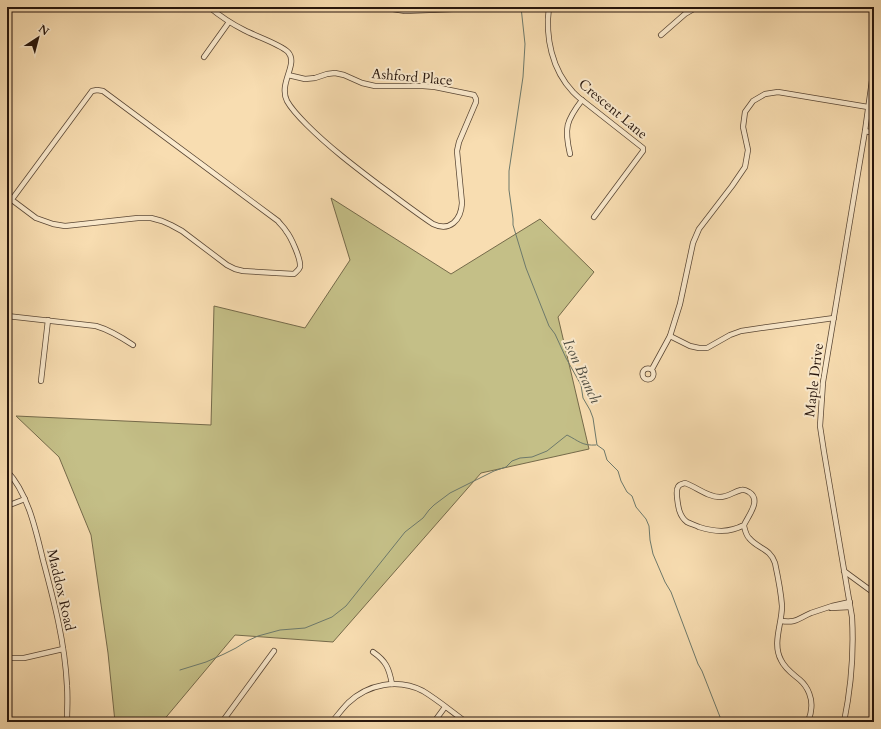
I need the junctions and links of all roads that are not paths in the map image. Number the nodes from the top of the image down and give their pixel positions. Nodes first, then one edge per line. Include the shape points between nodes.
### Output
1 (209, 7) edge
2 (381, 7) edge
3 (471, 7) edge
4 (549, 7) edge
5 (697, 7) edge
6 (230, 22) junction
7 (661, 35) dead end
8 (204, 57) dead end
9 (874, 66) edge
10 (288, 75) junction
11 (582, 100) junction
12 (868, 107) junction
13 (865, 131) junction
14 (874, 133) edge
15 (570, 154) dead end
16 (12, 200) junction
17 (7, 206) edge
18 (594, 217) dead end
19 (7, 316) edge
20 (834, 318) junction
21 (48, 320) junction
22 (670, 336) junction
23 (133, 345) dead end
24 (652, 369) dead end
25 (41, 381) dead end
26 (7, 471) edge
27 (25, 499) junction
28 (7, 506) edge
29 (744, 526) junction
30 (844, 571) junction
31 (874, 593) edge
32 (850, 604) junction
33 (781, 621) junction
34 (63, 649) junction
35 (274, 651) dead end
36 (373, 652) dead end
37 (7, 658) edge
38 (392, 684) junction
39 (445, 706) junction
40 (67, 722) edge
41 (222, 722) edge
42 (332, 722) edge
43 (434, 722) edge
44 (466, 722) edge
45 (808, 722) edge
46 (844, 722) edge

1 - 6 street
2 - 3 street via 405,11
4 - 11 street, Crescent Lane via 548,32 556,66 573,92
5 - 7 street
6 - 8 street
6 - 10 street via 286,50 292,60
9 - 12 street, Maple Drive
10 - 10 street, Ashford Place via 305,79 335,73 375,86 435,87 475,96 476,102 457,151 462,204 458,219 445,226 437,226 428,221 330,147 290,106 284,91
11 - 15 street via 568,122 566,140
11 - 18 street, Crescent Lane via 644,148
12 - 13 street, Maple Drive
12 - 22 street via 778,92 764,94 753,101 745,112 743,127 748,150 745,167 695,236
13 - 14 street
13 - 20 street, Maple Drive
16 - 16 street via 92,92 103,91 278,221 287,231 300,267 294,274 243,271 227,265 182,231 162,221 138,218 65,226 36,218
16 - 17 street
19 - 21 street
20 - 22 street via 741,331 708,348 690,346
20 - 30 street, Maple Drive via 823,382 820,426
21 - 23 street via 105,328
21 - 25 street
22 - 24 street
26 - 27 street, Maddox Road
27 - 28 street
27 - 34 street, Maddox Road via 36,531
29 - 29 street via 715,531 687,522 679,510 678,486 685,483 706,494 721,497 744,490 751,493 754,497 754,508
29 - 33 street via 749,539 773,557 782,606
30 - 31 street
30 - 32 street, Maple Drive
32 - 33 street via 829,607 798,620
32 - 46 street, Maple Drive via 853,639
33 - 45 street via 778,652 786,667 808,691 811,700
34 - 37 street via 24,658
34 - 40 street, Maddox Road
35 - 41 street
36 - 38 street via 384,661
38 - 39 street via 415,688
38 - 42 street via 377,686 357,696
39 - 43 street
39 - 44 street

